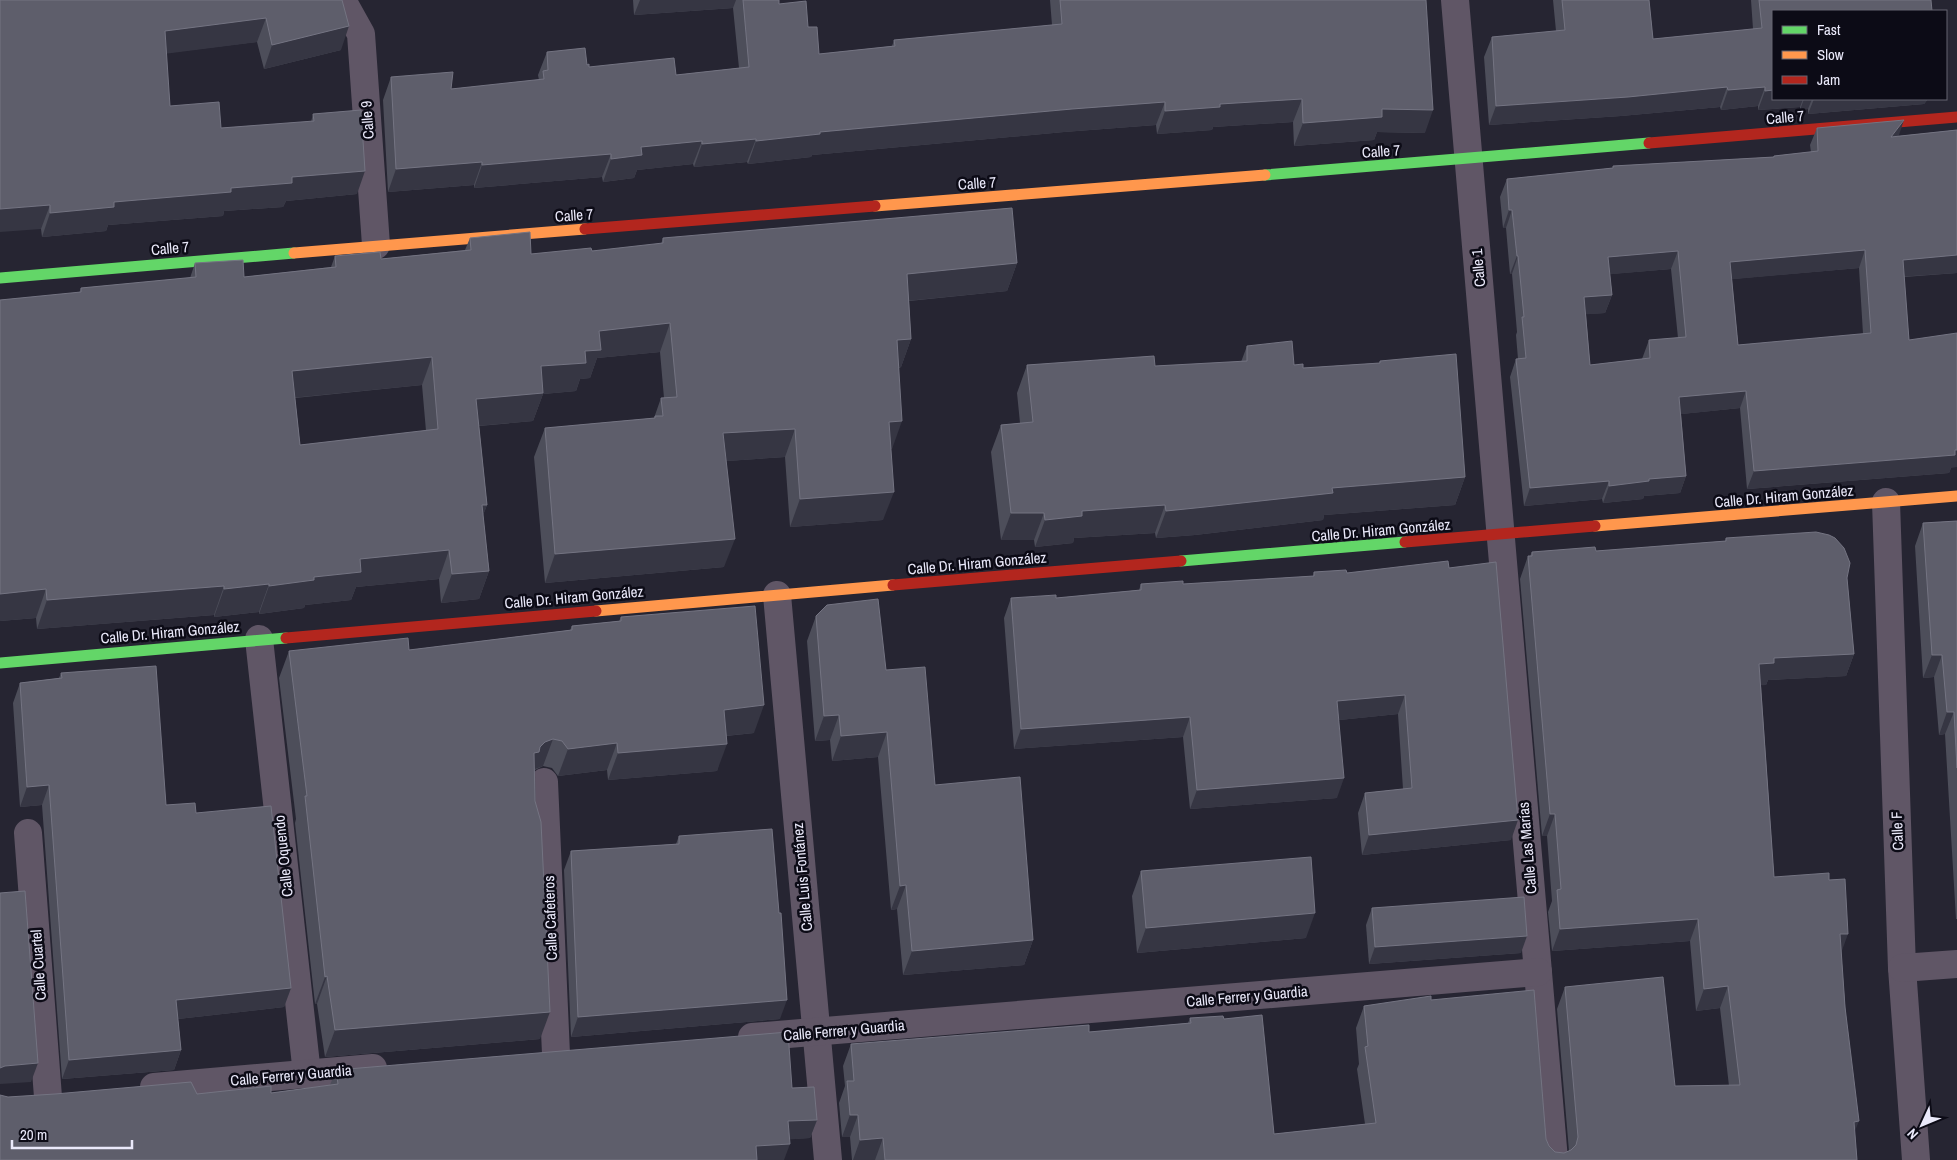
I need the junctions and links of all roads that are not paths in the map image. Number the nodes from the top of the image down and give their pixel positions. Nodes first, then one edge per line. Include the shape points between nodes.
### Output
1 (342, 0) edge
2 (1455, 0) edge
3 (1957, 117) edge
4 (1468, 160) junction
5 (376, 245) junction
6 (0, 278) edge
7 (1957, 496) edge
8 (1886, 502) junction
9 (1500, 536) junction
10 (777, 595) junction
11 (259, 639) junction
12 (0, 663) edge
13 (544, 782) dead end
14 (28, 833) dead end
15 (1957, 964) edge
16 (1902, 968) junction
17 (1538, 972) junction
18 (816, 1032) junction
19 (729, 1039) edge
20 (584, 1051) edge
21 (397, 1066) edge
22 (307, 1074) junction
23 (128, 1090) edge
24 (19, 1099) edge
25 (828, 1160) edge
26 (1554, 1160) edge
27 (1916, 1160) edge

1 - 5 street, Calle 9 via 360,34
2 - 4 street, Calle 1
3 - 4 street, Calle 7
4 - 5 street, Calle 7
4 - 9 street, Calle 1
5 - 6 street, Calle 7
7 - 8 street, Calle Dr. Hiram González
8 - 9 street, Calle Dr. Hiram González
8 - 16 street, Calle F
9 - 10 street, Calle Dr. Hiram González
9 - 17 street, Calle Las Marías
10 - 11 street, Calle Dr. Hiram González
10 - 18 street, Calle Luis Fontánez
11 - 12 street, Calle Dr. Hiram González
11 - 22 street, Calle Oquendo
13 - 20 street, Calle Cafeteros via 546,1055
14 - 24 street, Calle Cuartel via 58,1096
15 - 16 street
16 - 27 street, Calle F
17 - 18 street, Calle Ferrer y Guardia
17 - 26 street, Calle Las Marías
18 - 19 street, Calle Ferrer y Guardia
18 - 25 street, Calle Luis Fontánez
21 - 22 street, Calle Ferrer y Guardia
22 - 23 street, Calle Ferrer y Guardia

